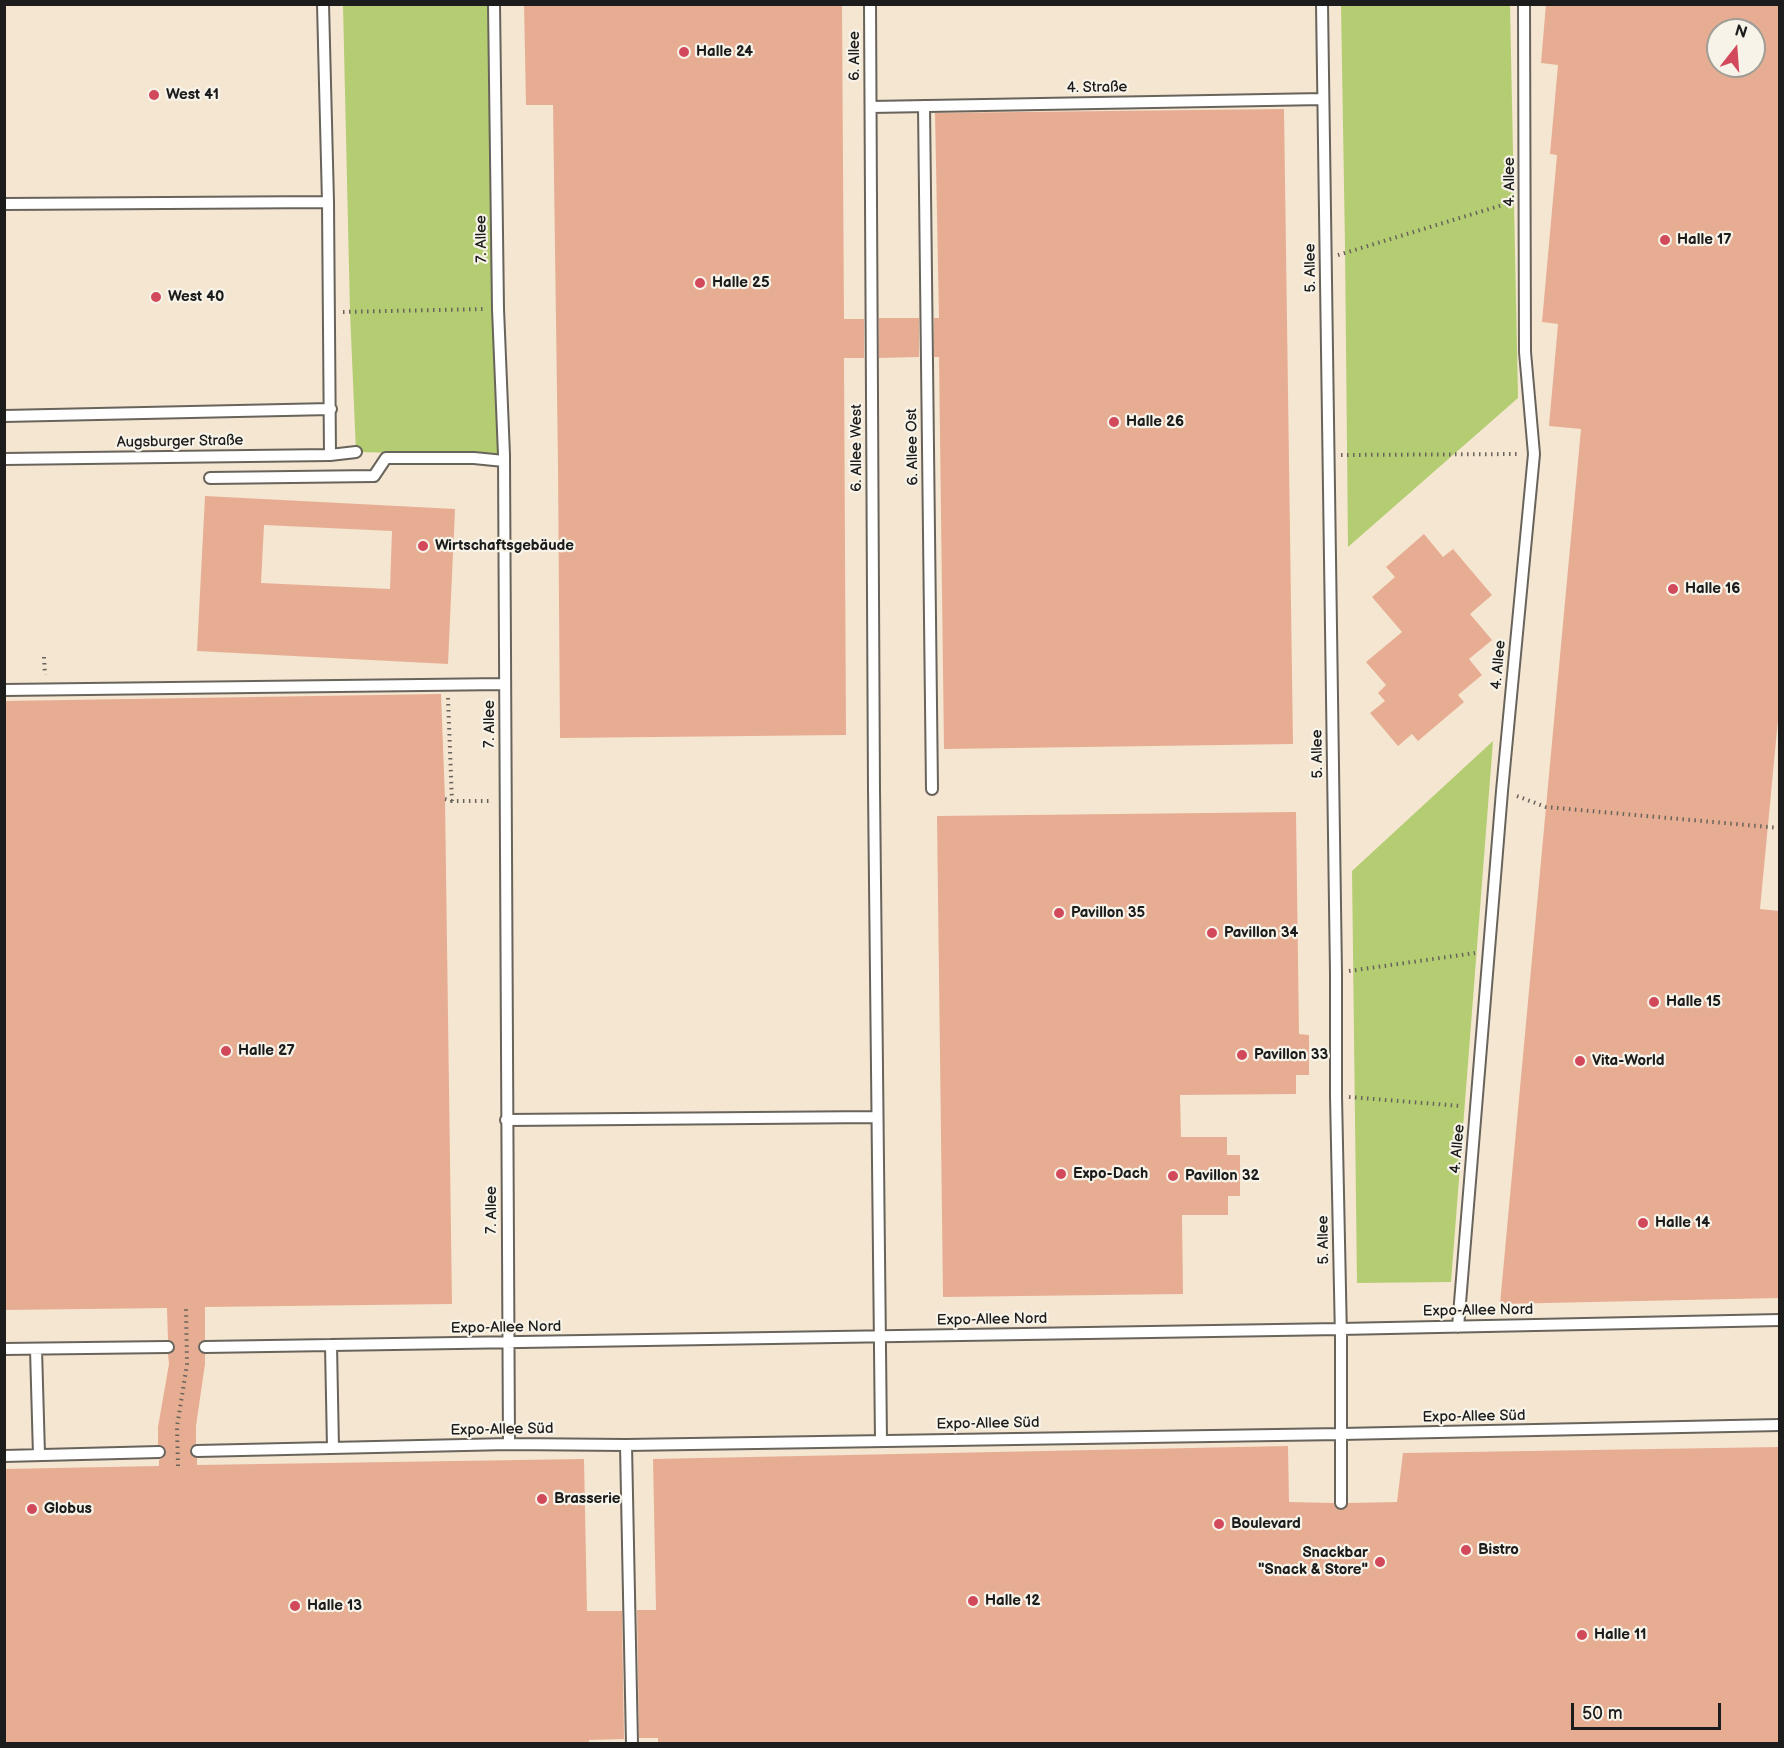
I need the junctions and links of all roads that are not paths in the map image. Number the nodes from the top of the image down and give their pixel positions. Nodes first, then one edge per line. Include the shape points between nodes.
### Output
1 (323, 4) edge
2 (494, 4) edge
3 (870, 4) edge
4 (1322, 4) edge
5 (1524, 4) edge
6 (1323, 99) junction
7 (924, 106) junction
8 (871, 107) junction
9 (328, 202) junction
10 (4, 204) edge
11 (331, 410) junction
12 (4, 416) edge
13 (356, 452) dead end
14 (330, 455) junction
15 (4, 459) edge
16 (504, 461) junction
17 (210, 478) dead end
18 (505, 684) junction
19 (4, 690) edge
20 (932, 789) dead end
21 (877, 1117) junction
22 (506, 1120) junction
23 (1779, 1320) edge
24 (1458, 1327) junction
25 (1341, 1329) junction
26 (879, 1336) junction
27 (508, 1343) junction
28 (331, 1345) junction
29 (168, 1347) dead end
30 (205, 1347) dead end
31 (4, 1349) edge
32 (36, 1349) junction
33 (1779, 1425) edge
34 (1341, 1434) junction
35 (881, 1441) junction
36 (509, 1444) junction
37 (626, 1445) junction
38 (333, 1448) junction
39 (196, 1451) dead end
40 (159, 1452) dead end
41 (39, 1455) junction
42 (4, 1456) edge
43 (1341, 1503) dead end
44 (632, 1743) edge

1 - 9 lane
2 - 16 lane, 7. Allee
3 - 8 lane, 6. Allee
4 - 6 lane, 5. Allee
5 - 24 lane, 4. Allee via 1525,352 1534,454
6 - 7 lane, 4. Straße
6 - 25 lane, 5. Allee
7 - 8 lane, 4. Straße
7 - 20 lane, 6. Allee Ost
8 - 21 lane, 6. Allee West
9 - 10 lane
9 - 11 lane
11 - 12 lane
11 - 14 lane
13 - 14 lane, Augsburger Straße
14 - 15 lane, Augsburger Straße
16 - 17 lane via 386,458 374,476
16 - 18 lane, 7. Allee
18 - 19 lane
18 - 22 lane, 7. Allee
21 - 22 lane
21 - 26 lane, 6. Allee West
22 - 27 lane, 7. Allee
23 - 24 lane, Expo-Allee Nord
24 - 25 lane, Expo-Allee Nord
25 - 26 lane, Expo-Allee Nord
25 - 34 lane, 5. Allee
26 - 27 lane, Expo-Allee Nord
26 - 35 lane, 6. Allee West
27 - 28 lane, Expo-Allee Nord
27 - 36 lane, 7. Allee
28 - 30 lane, Expo-Allee Nord
28 - 38 lane
29 - 32 lane
31 - 32 lane
32 - 41 lane
33 - 34 lane, Expo-Allee Süd
34 - 35 lane, Expo-Allee Süd
34 - 43 lane, 5. Allee
35 - 37 lane, Expo-Allee Süd
36 - 37 lane, Expo-Allee Süd
36 - 38 lane, Expo-Allee Süd
37 - 44 lane
38 - 39 lane, Expo-Allee Süd
40 - 41 lane
41 - 42 lane

